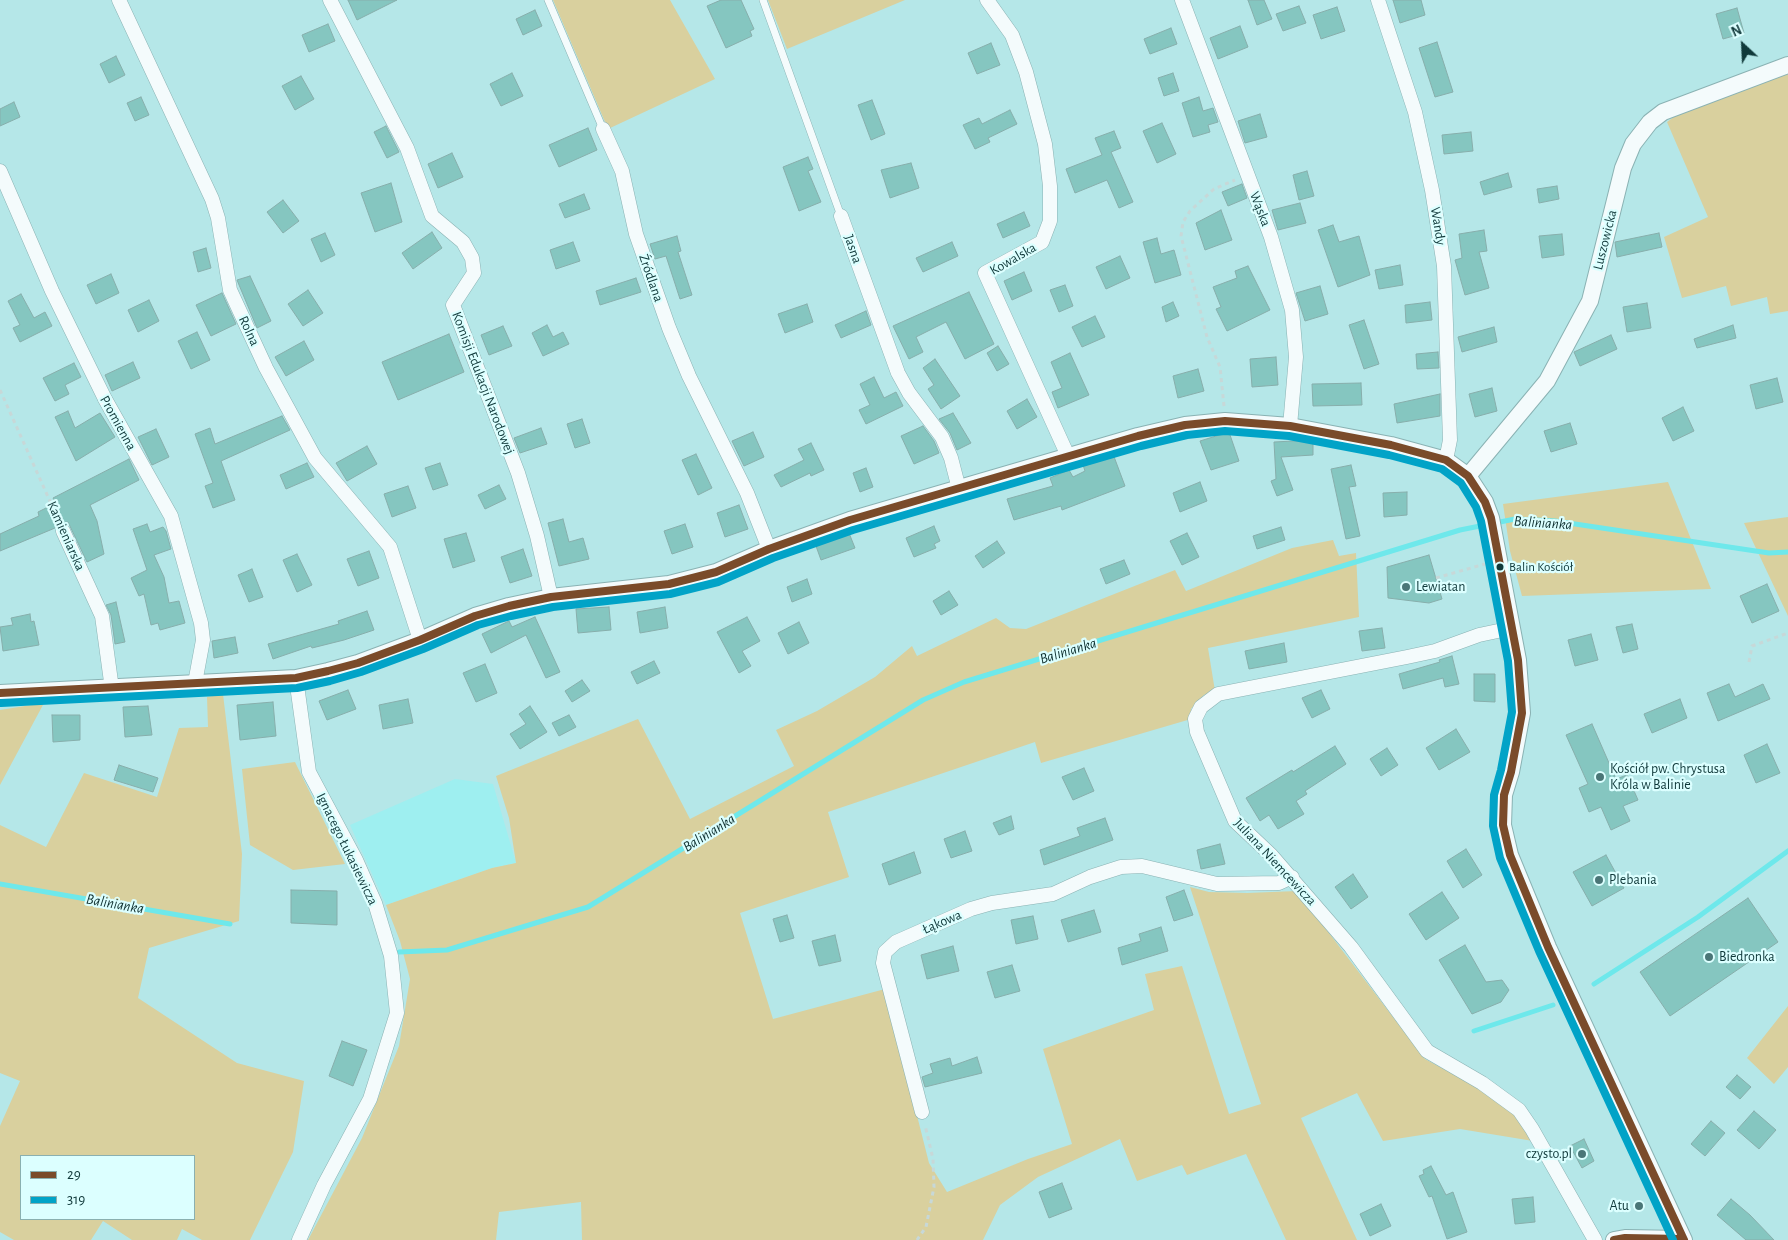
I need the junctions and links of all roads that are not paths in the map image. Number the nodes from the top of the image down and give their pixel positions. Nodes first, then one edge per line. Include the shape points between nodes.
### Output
1 (119, 0) edge
2 (330, 0) edge
3 (548, 0) edge
4 (763, 0) edge
5 (987, 0) edge
6 (1182, 0) edge
7 (1378, 0) edge
8 (1788, 65) edge
9 (603, 129) joint
10 (0, 171) edge
11 (841, 216) joint
12 (1290, 426) junction
13 (1068, 456) junction
14 (1446, 460) junction
15 (1468, 476) junction
16 (959, 489) junction
17 (64, 531) road end
18 (769, 549) junction
19 (551, 597) junction
20 (1512, 628) junction
21 (420, 640) junction
22 (296, 678) junction
23 (195, 683) junction
24 (112, 689) junction
25 (0, 693) edge
26 (1292, 877) junction
27 (922, 1112) road end
28 (299, 1240) edge
29 (1595, 1240) edge
30 (1614, 1240) edge
31 (1683, 1240) edge

1 - 21 street, Rolna via 212,199 230,290 266,368 315,458 390,547
2 - 19 street, Komisji Edukacji Narodowej via 407,148 432,216 463,242 472,258 474,273 453,304 518,473
3 - 9 lane, Źródlana
4 - 11 lane, Jasna
5 - 13 street, Kowalska via 1012,35 1026,72 1045,144 1050,221 1042,242 985,274
6 - 12 street, Wąska via 1270,237 1292,310 1296,357
7 - 14 street, Wandy via 1416,112 1442,257 1450,440
8 - 15 street, Luszowicka via 1663,112 1638,136 1623,168 1590,301 1547,381
9 - 18 street, Źródlana via 622,171 636,234 669,328 747,493
10 - 23 street, Promienna via 52,290 105,399 171,516 201,623 203,640
11 - 16 street, Jasna via 898,373 942,437
12 - 13 street via 1225,421 1185,425
12 - 14 street via 1391,444
13 - 16 street
14 - 15 street
15 - 20 street via 1485,502 1492,525
16 - 18 street via 850,520
17 - 24 street, Kamieniarska via 102,616
18 - 19 street via 716,572 669,584
19 - 21 street via 475,616
20 - 26 street, Juliana Niemcewicza via 1408,657 1241,688 1218,694 1201,707 1195,718 1196,732 1235,821
20 - 31 street via 1522,713 1504,795 1503,826 1510,855 1548,947
21 - 22 street via 358,663
22 - 23 street
22 - 28 street, Ignacego Łukasiewicza via 309,772 375,903 390,951 396,1013 370,1099 324,1184
23 - 24 street
24 - 25 street
26 - 27 street, Łąkowa via 1279,883 1217,884 1142,866 1121,867 1053,894 971,909 896,942 885,952 883,963
26 - 29 street, Juliana Niemcewicza via 1351,947 1427,1051 1482,1083 1519,1110
30 - 31 street

